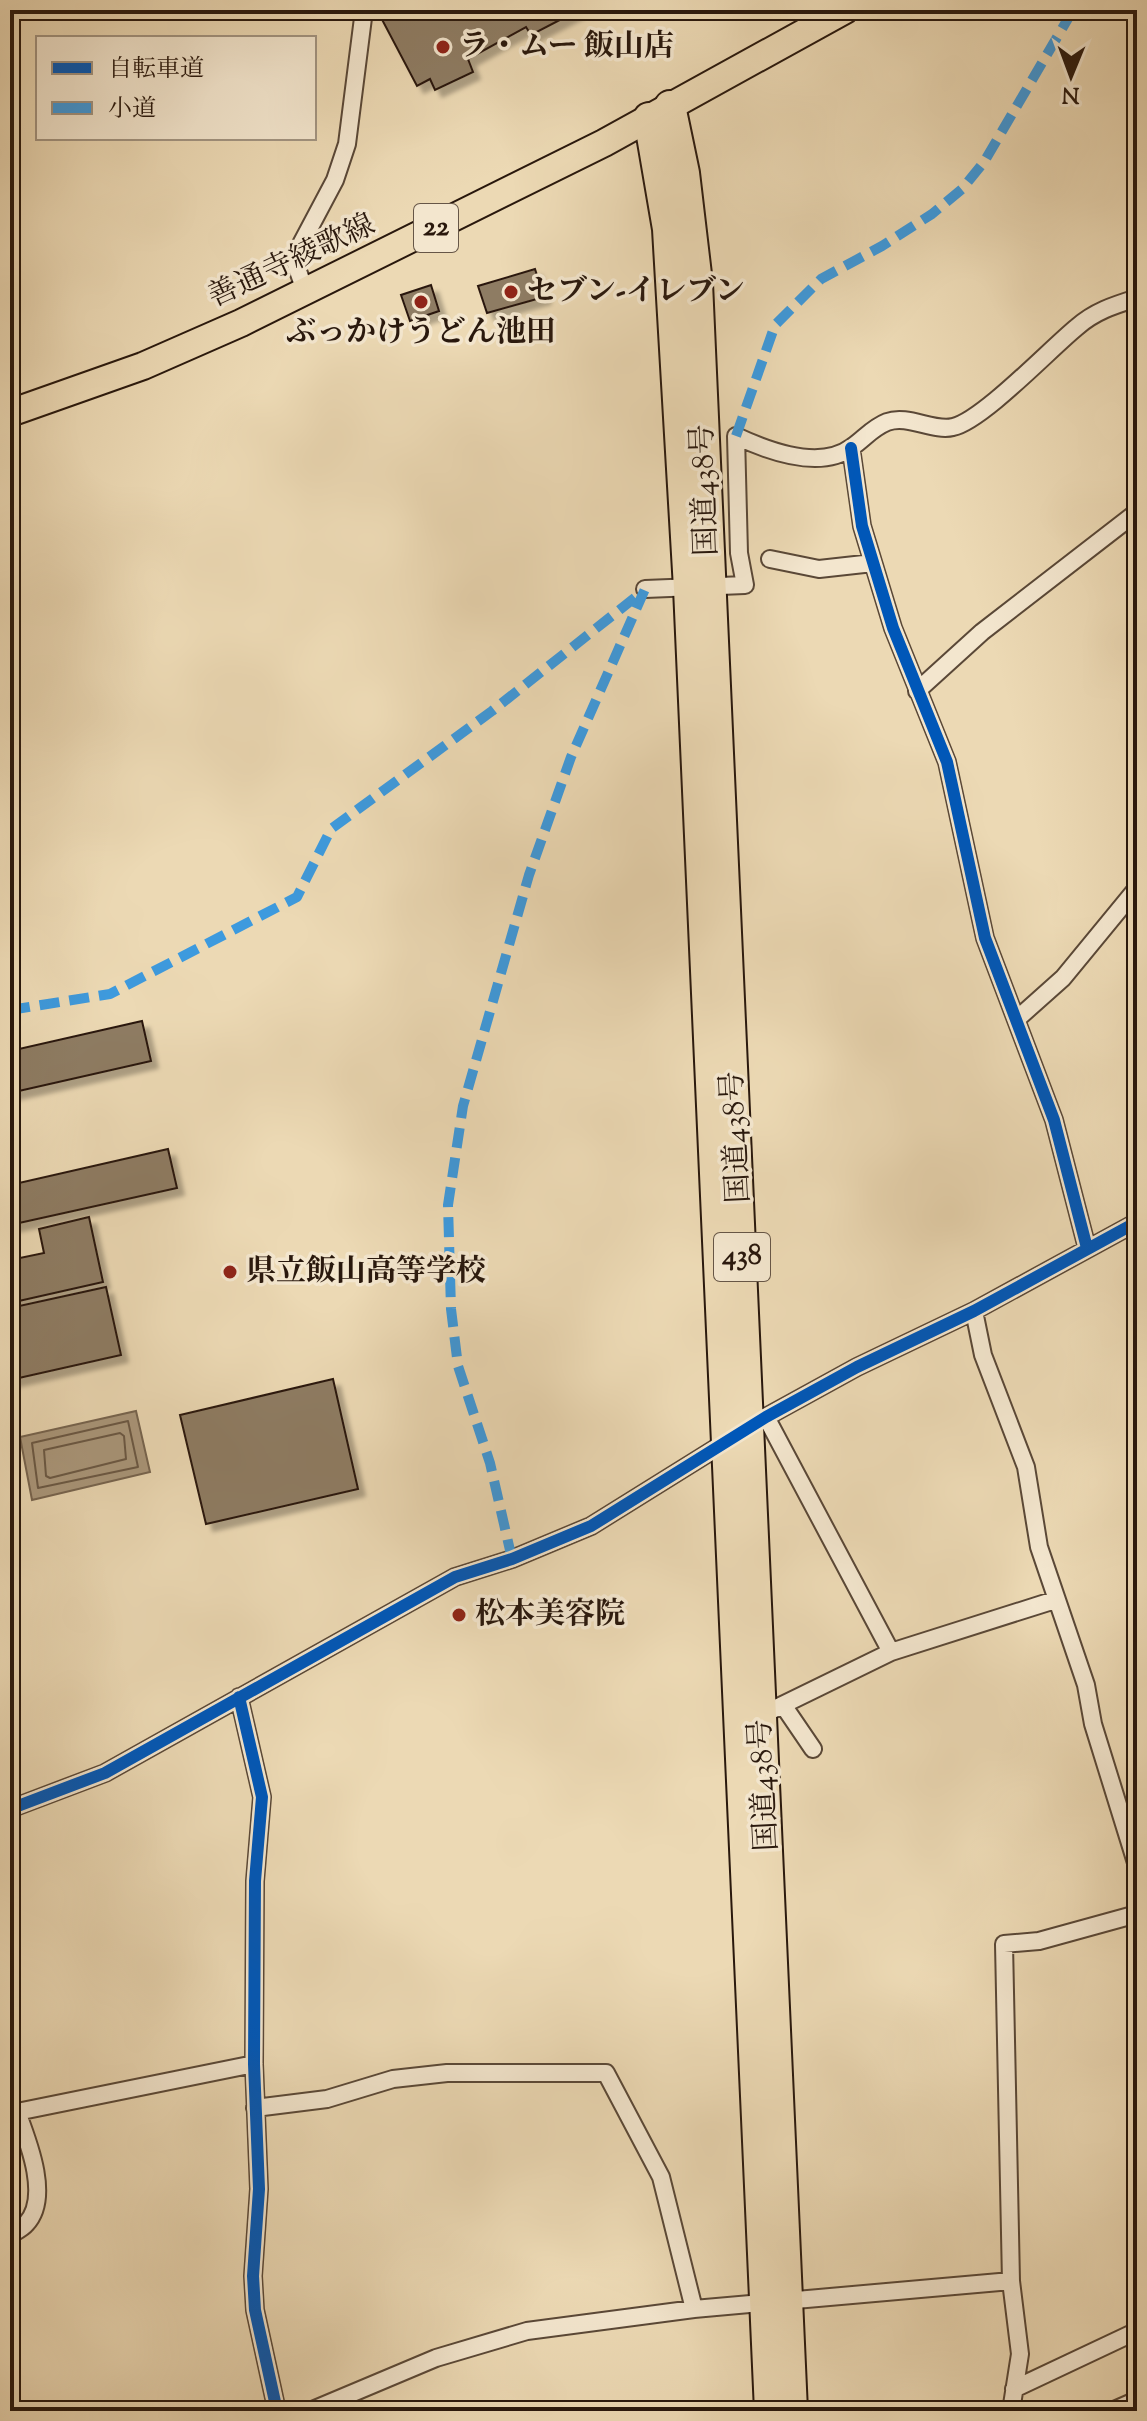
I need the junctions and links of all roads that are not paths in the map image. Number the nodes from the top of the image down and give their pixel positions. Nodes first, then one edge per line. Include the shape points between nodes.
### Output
1 (364, 10) edge
2 (845, 10) edge
3 (659, 112) junction
4 (305, 291) junction
5 (1137, 298) edge
6 (10, 413) edge
7 (851, 448) junction
8 (1137, 512) edge
9 (770, 559) dead end
10 (873, 563) junction
11 (699, 588) junction
12 (645, 589) dead end
13 (917, 691) junction
14 (1137, 888) edge
15 (1017, 1019) junction
16 (1137, 1222) edge
17 (1087, 1248) junction
18 (974, 1311) junction
19 (747, 1429) junction
20 (1055, 1600) junction
21 (891, 1652) junction
22 (239, 1697) junction
23 (772, 1710) junction
24 (813, 1749) dead end
25 (10, 1809) edge
26 (1137, 1866) edge
27 (1137, 1914) edge
28 (254, 2064) junction
29 (255, 2108) junction
30 (10, 2235) edge
31 (1011, 2281) junction
32 (776, 2301) junction
33 (694, 2309) junction
34 (1137, 2331) edge
35 (1014, 2389) junction
36 (1137, 2400) edge
37 (277, 2411) edge
38 (311, 2411) edge
39 (770, 2411) edge
40 (792, 2411) edge
41 (1011, 2411) edge
42 (1112, 2411) edge

1 - 4 street via 347,144 296,265
2 - 3 main road, 善通寺綾歌線 / 22
3 - 4 main road, 善通寺綾歌線 / 22
3 - 11 highway, 国道438号 / 438 via 684,173 697,283
4 - 6 main road, 善通寺綾歌線 / 22 via 143,366
5 - 7 street via 1100,310 984,408 953,427 891,420 871,429
7 - 10 street
7 - 11 street via 825,459 789,454 736,436 739,553 745,585
8 - 13 street via 982,632
9 - 10 street via 819,569
10 - 13 street
11 - 12 street
11 - 19 highway, 国道438号 / 438
13 - 15 street via 947,762 985,938
14 - 15 street via 1063,978
15 - 17 street via 1054,1120
16 - 17 street
17 - 18 street
18 - 19 street via 857,1367
18 - 20 street via 983,1355 1026,1467 1039,1547
19 - 21 street
19 - 22 street via 591,1526 455,1577
19 - 23 highway, 国道438号 / 438
19 - 32 highway, 国道438号 / 438
20 - 21 street
20 - 26 street via 1086,1685
21 - 23 street
22 - 25 street via 105,1773
22 - 28 street via 262,1797 255,1881
23 - 24 street
23 - 32 highway, 国道438号 / 438
27 - 31 street via 1039,1941 1004,1944
28 - 29 street
28 - 30 street via 17,2112 36,2182 36,2206 27,2224
29 - 33 street via 327,2099 393,2079 447,2073 606,2073 661,2177
29 - 37 street via 255,2310
31 - 32 street
31 - 35 street via 1020,2354
32 - 33 street
32 - 39 highway, 国道438号 / 438
32 - 40 highway, 国道438号 / 438
33 - 38 street via 487,2340
34 - 35 street
35 - 41 street
36 - 42 street

